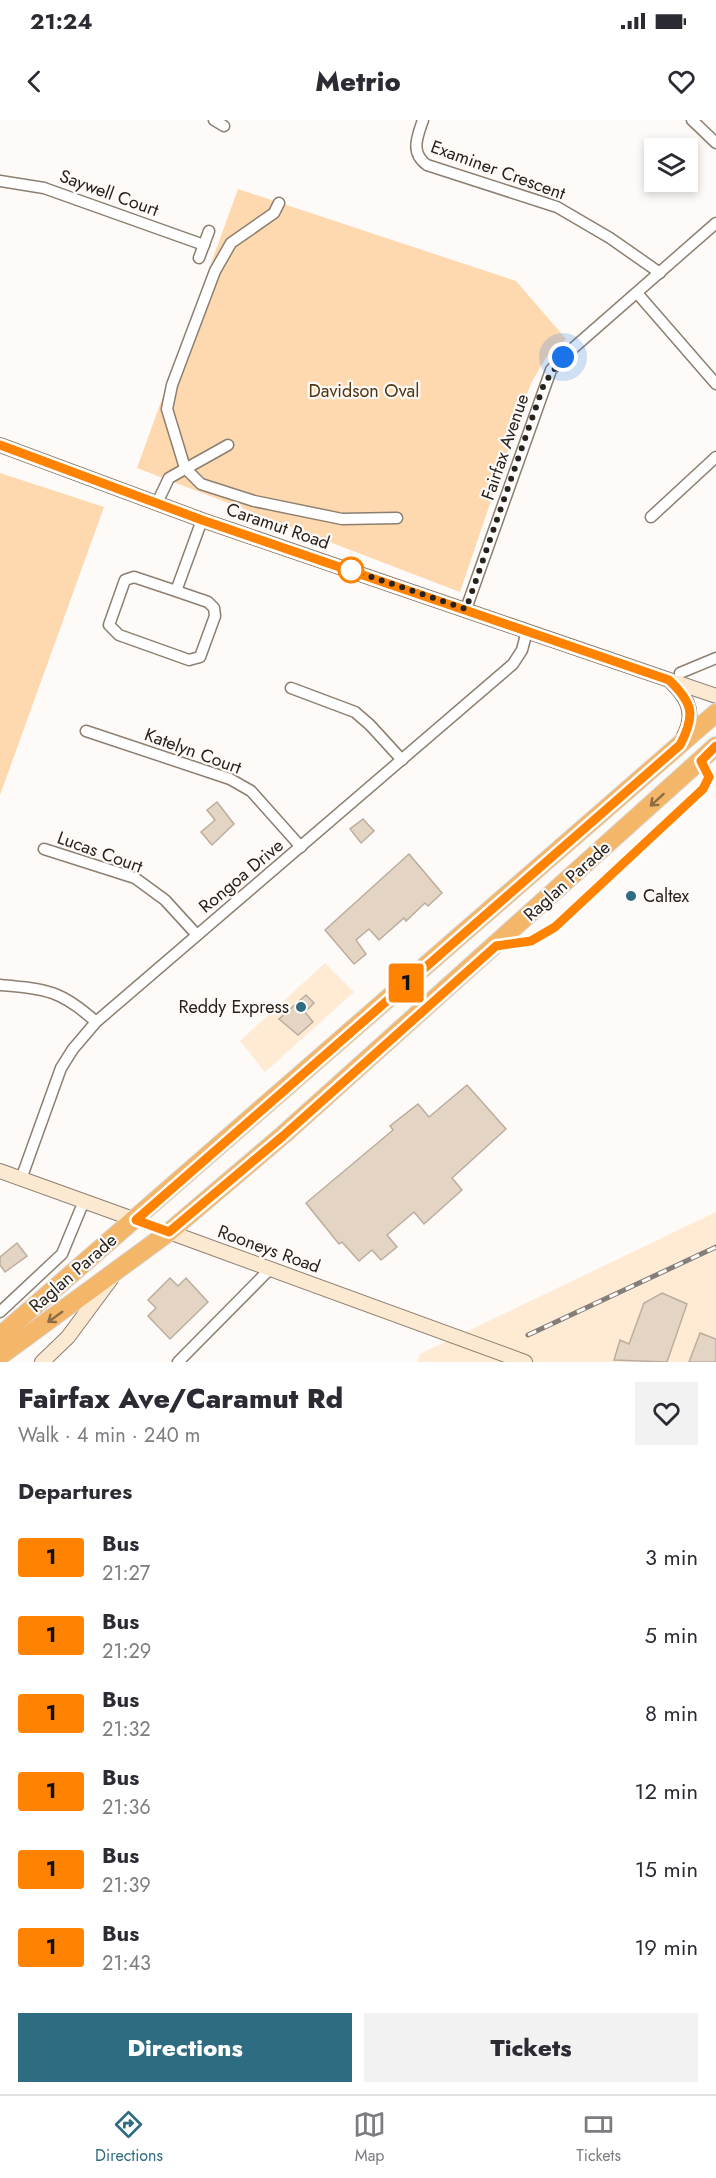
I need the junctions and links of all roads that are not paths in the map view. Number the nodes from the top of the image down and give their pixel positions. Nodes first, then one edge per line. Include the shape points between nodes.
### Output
1 (214, 120) edge
2 (423, 120) edge
3 (692, 120) edge
4 (224, 126) dead end
5 (716, 143) edge
6 (0, 181) edge
7 (279, 203) dead end
8 (716, 223) edge
9 (209, 231) dead end
10 (204, 245) junction
11 (199, 258) dead end
12 (660, 273) junction
13 (637, 293) junction
14 (716, 384) edge
15 (0, 445) edge
16 (228, 445) dead end
17 (716, 457) edge
18 (186, 468) junction
19 (157, 503) junction
20 (651, 517) dead end
21 (397, 518) dead end
22 (202, 520) junction
23 (176, 591) junction
24 (466, 609) junction
25 (527, 631) junction
26 (716, 658) edge
27 (674, 677) junction
28 (291, 688) dead end
29 (716, 696) edge
30 (716, 713) edge
31 (86, 731) dead end
32 (680, 745) junction
33 (716, 746) edge
34 (402, 760) junction
35 (301, 847) junction
36 (44, 849) dead end
37 (197, 935) junction
38 (0, 985) edge
39 (96, 1022) junction
40 (0, 1172) edge
41 (21, 1179) junction
42 (84, 1201) junction
43 (136, 1220) junction
44 (169, 1232) junction
45 (270, 1269) junction
46 (116, 1273) junction
47 (0, 1312) edge
48 (0, 1336) edge
49 (0, 1356) edge
50 (42, 1362) edge
51 (178, 1362) edge
52 (525, 1362) edge

1 - 4 street
2 - 12 street, Examiner Crescent via 416,151 418,159 427,165 557,207
3 - 5 street
6 - 10 street, Saywell Court via 44,188
7 - 18 street via 274,213 231,243 215,271 172,385 167,409
8 - 12 street, Fairfax Avenue
9 - 10 street
10 - 11 street
12 - 13 street, Fairfax Avenue
13 - 14 street
13 - 24 street, Fairfax Avenue via 551,370
15 - 19 main road, Caramut Road
16 - 18 street
17 - 20 street
18 - 19 street via 165,483
18 - 21 street via 201,484 254,501 342,519
19 - 22 main road, Caramut Road
22 - 23 street
22 - 24 main road, Caramut Road
23 - 23 street via 134,578 125,580 110,625 119,635 189,660 200,657 215,616 214,608 208,602
24 - 25 main road, Caramut Road
25 - 27 main road, Caramut Road
25 - 34 street, Rongoa Drive via 513,664
26 - 27 street
27 - 29 main road, Caramut Road
27 - 32 main road via 690,706 689,724
28 - 34 street via 355,712
30 - 32 highway, Raglan Parade
31 - 35 street, Katelyn Court via 230,779 251,791
32 - 43 highway, Raglan Parade
33 -> 44 highway, Raglan Parade via 300,1120
34 - 35 street, Rongoa Drive
35 - 37 street, Rongoa Drive
36 - 37 street, Lucas Court via 135,878 165,900
37 - 39 street, Rongoa Drive
38 - 39 street via 55,993 74,1002
39 - 41 street, Rongoa Drive via 61,1068
40 - 41 main road, Rooneys Road
41 - 42 main road, Rooneys Road
42 - 43 main road, Rooneys Road
42 - 47 street via 62,1254
43 - 44 street, Rooneys Road
43 - 48 highway, Raglan Parade
44 - 45 main road, Rooneys Road
44 - 46 highway, Raglan Parade
45 - 51 street
45 - 52 main road, Rooneys Road
46 -> 49 highway, Raglan Parade
46 - 50 main road via 68,1337

